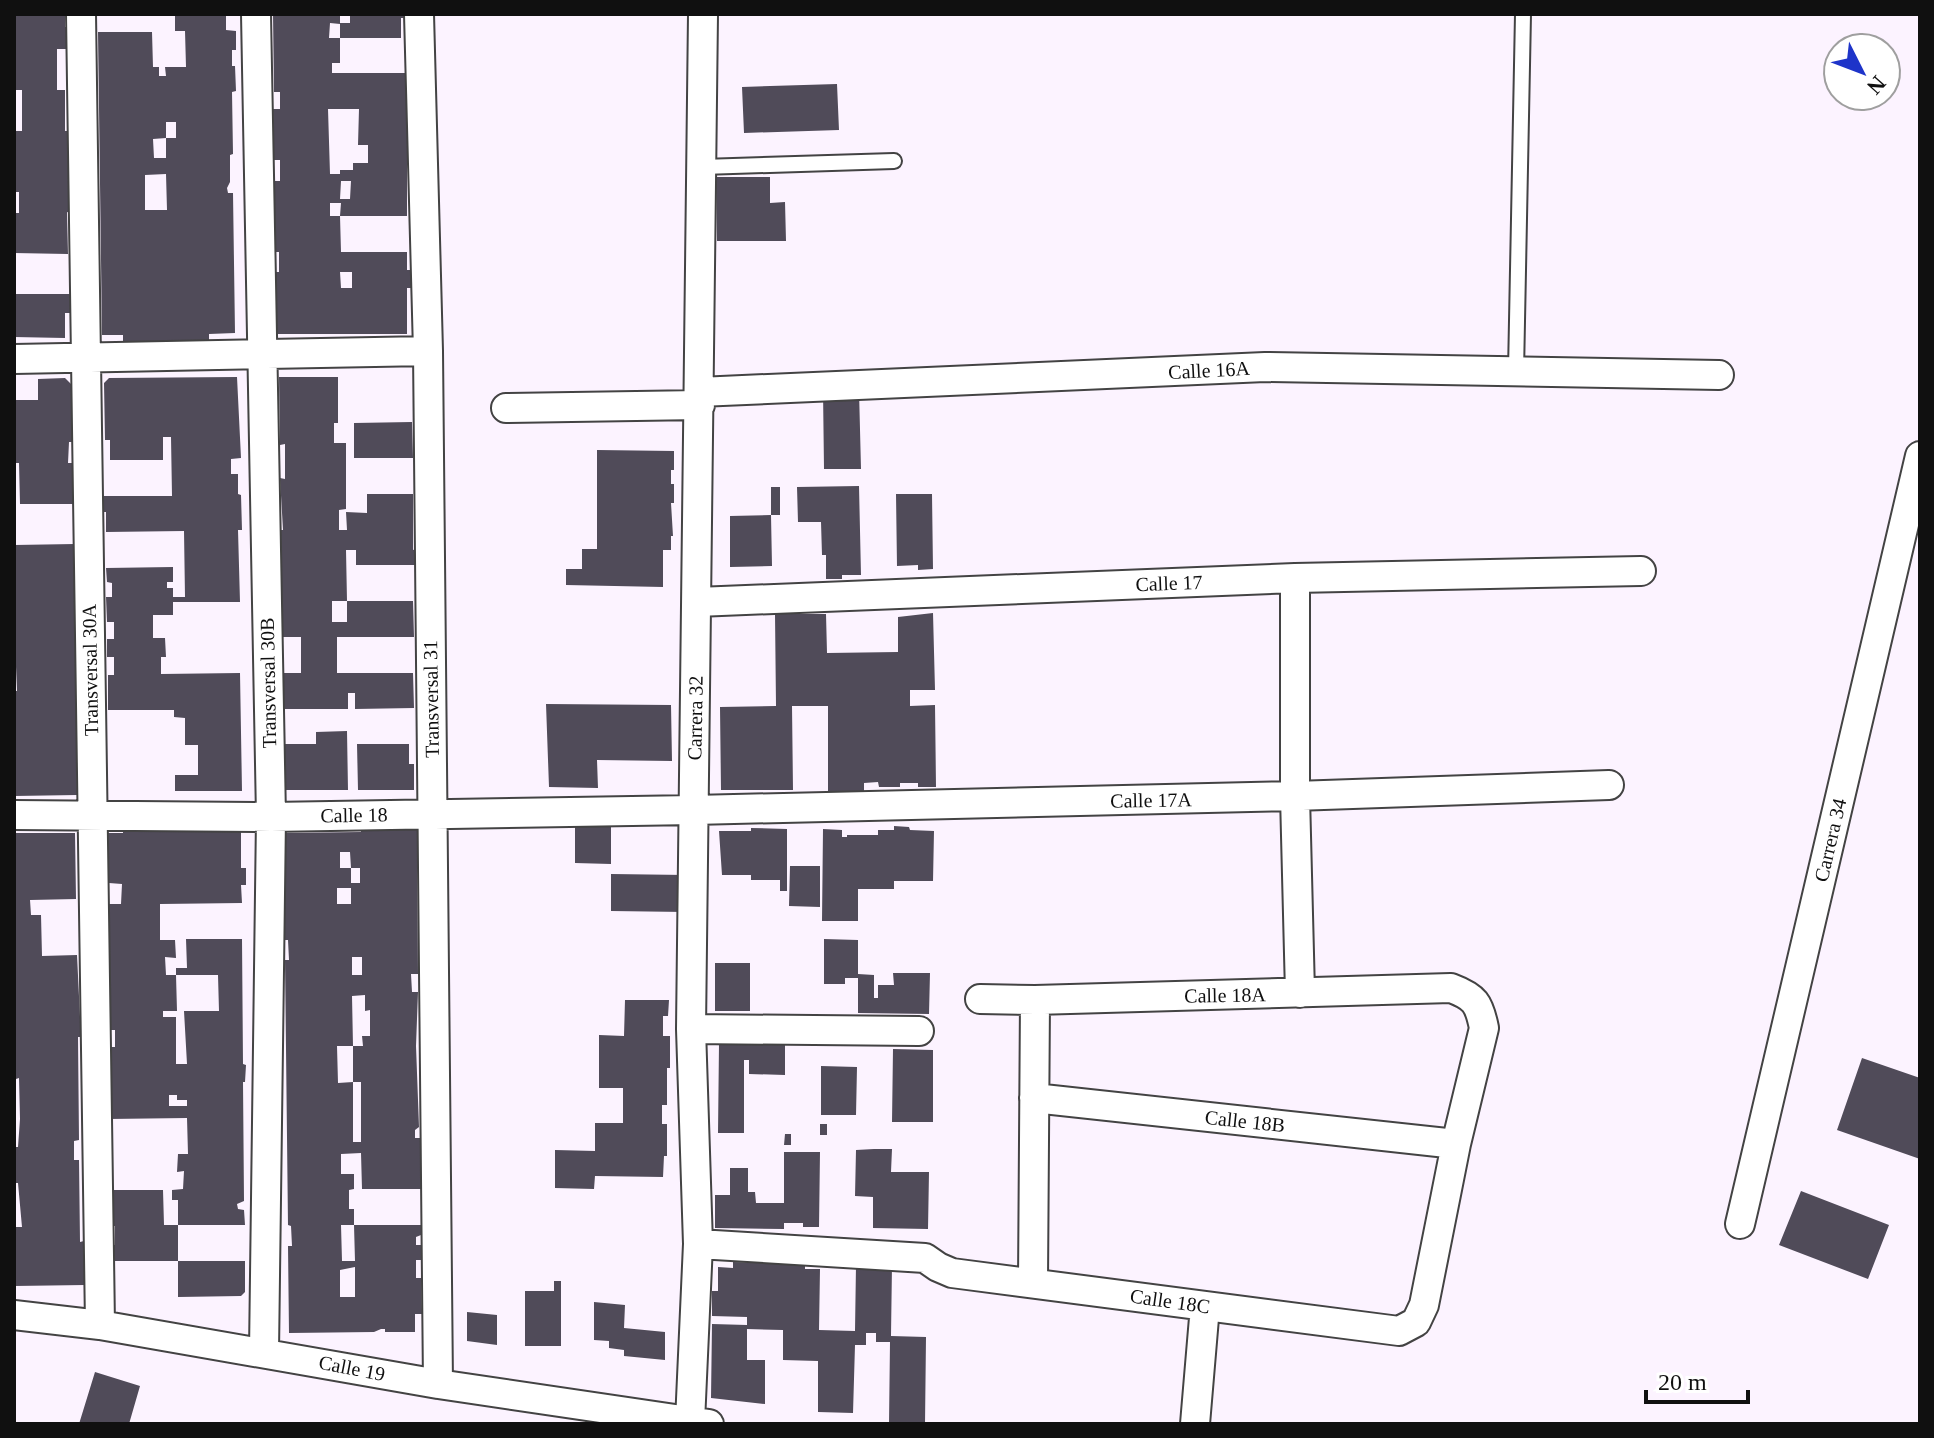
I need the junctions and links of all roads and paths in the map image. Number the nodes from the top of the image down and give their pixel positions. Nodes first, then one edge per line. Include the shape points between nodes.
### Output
1 (81, 14) edge
2 (256, 14) edge
3 (419, 14) edge
4 (703, 14) edge
5 (1523, 14) edge
6 (894, 161) dead end
7 (702, 167) junction
8 (428, 351) junction
9 (262, 354) junction
10 (85, 357) junction
11 (14, 359) edge
12 (1516, 372) junction
13 (1719, 375) dead end
14 (699, 399) junction
15 (506, 408) dead end
16 (1920, 456) edge
17 (1641, 571) dead end
18 (1295, 578) junction
19 (697, 602) junction
20 (1609, 785) dead end
21 (1295, 796) junction
22 (694, 810) junction
23 (92, 814) junction
24 (432, 814) junction
25 (14, 815) edge
26 (271, 817) junction
27 (1300, 993) junction
28 (980, 999) dead end
29 (1035, 1000) junction
30 (691, 1029) junction
31 (919, 1031) dead end
32 (1034, 1098) junction
33 (1456, 1144) junction
34 (1740, 1224) dead end
35 (698, 1244) junction
36 (1033, 1282) junction
37 (1205, 1306) junction
38 (14, 1315) edge
39 (100, 1325) junction
40 (264, 1352) junction
41 (438, 1384) junction
42 (700, 1423) edge
43 (1195, 1424) edge

1 - 10 street, Transversal 30A
2 - 9 street, Transversal 30B
3 - 8 street, Transversal 31
4 - 7 street, Carrera 32
5 - 12 lane
6 - 7 lane
7 - 14 street, Carrera 32
8 - 9 street
8 - 24 street, Transversal 31
9 - 10 street
9 - 26 street, Transversal 30B
10 - 11 street
10 - 23 street, Transversal 30A
12 - 13 street, Calle 16A
12 - 14 street, Calle 16A via 1265,367
14 - 15 street, Calle 16A
14 - 19 street, Carrera 32
16 - 34 street, Carrera 34
17 - 18 street, Calle 17
18 - 19 street, Calle 17
18 - 21 street
19 - 22 street, Carrera 32
20 - 21 street, Calle 17A
21 - 22 street, Calle 17A
21 - 27 street
22 - 24 street, Calle 18
22 - 30 street, Carrera 32
23 - 25 street, Calle 18
23 - 26 street, Calle 18
23 - 39 street, Transversal 30A
24 - 26 street, Calle 18
24 - 41 street, Transversal 31
26 - 40 street, Transversal 30B
27 - 29 street, Calle 18A
27 - 33 street, Calle 18A via 1451,988 1470,995 1484,1028
28 - 29 street, Calle 18A
29 - 32 street
30 - 31 street
30 - 35 street, Carrera 32
32 - 33 street, Calle 18B
32 - 36 street
33 - 37 street, Calle 18C via 1424,1305 1416,1322 1399,1331
35 - 36 street, Calle 18C via 925,1258 952,1273
35 - 42 street, Carrera 32
36 - 37 street, Calle 18C
37 - 43 street
38 - 39 street, Calle 19
39 - 40 street, Calle 19
40 - 41 street, Calle 19
41 - 42 street, Calle 19

